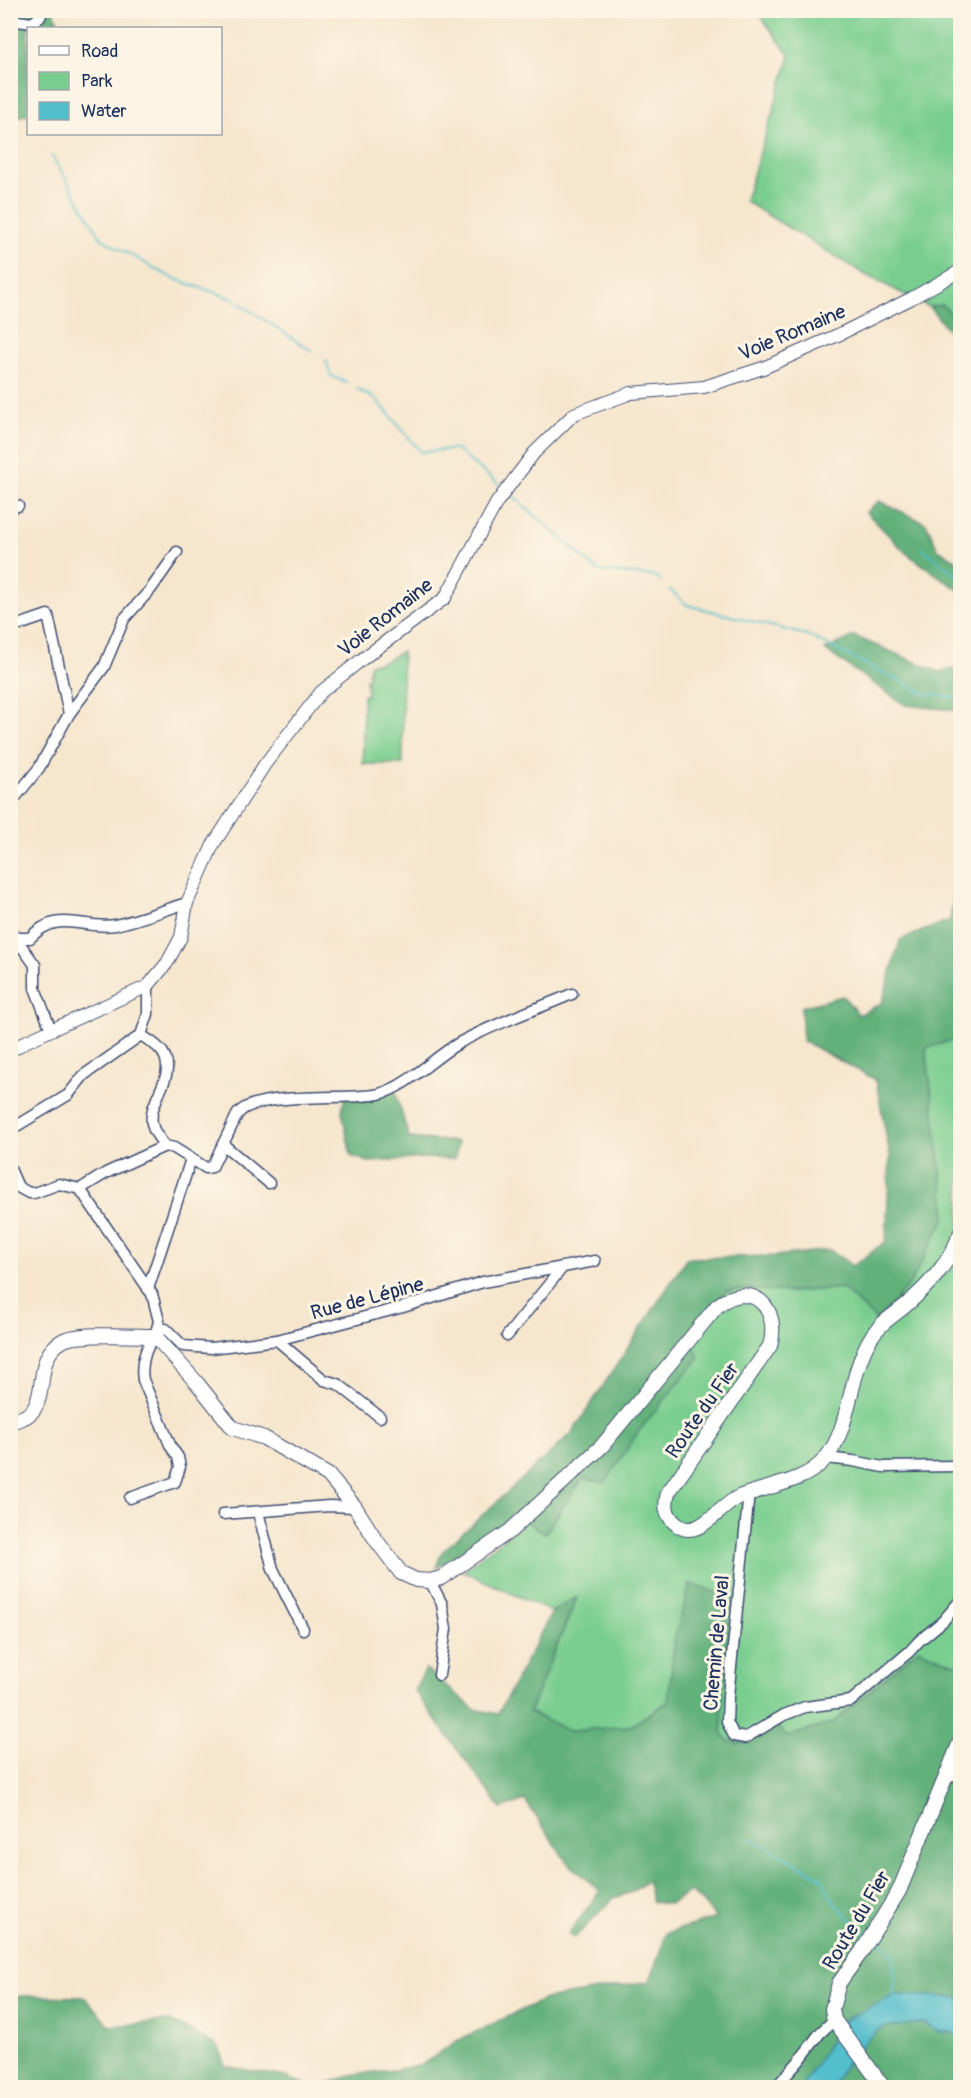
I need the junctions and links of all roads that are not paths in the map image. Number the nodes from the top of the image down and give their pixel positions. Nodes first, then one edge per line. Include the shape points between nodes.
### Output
1 (43, 10) edge
2 (10, 20) edge
3 (960, 271) edge
4 (177, 552) dead end
5 (10, 628) edge
6 (69, 714) junction
7 (10, 804) edge
8 (187, 903) junction
9 (12, 937) edge
10 (148, 986) junction
11 (572, 994) dead end
12 (51, 1030) junction
13 (141, 1035) junction
14 (10, 1051) edge
15 (10, 1130) edge
16 (224, 1145) junction
17 (165, 1146) junction
18 (191, 1159) junction
19 (10, 1169) edge
20 (269, 1183) dead end
21 (80, 1189) junction
22 (960, 1234) edge
23 (595, 1261) dead end
24 (562, 1268) junction
25 (148, 1289) junction
26 (507, 1335) dead end
27 (155, 1336) junction
28 (278, 1340) junction
29 (380, 1417) dead end
30 (10, 1422) edge
31 (826, 1458) junction
32 (957, 1466) dead end
33 (748, 1493) junction
34 (130, 1498) dead end
35 (355, 1507) junction
36 (258, 1512) junction
37 (223, 1514) dead end
38 (430, 1581) junction
39 (960, 1600) edge
40 (303, 1629) dead end
41 (439, 1675) dead end
42 (960, 1742) edge
43 (960, 1765) edge
44 (944, 1781) junction
45 (834, 2020) junction
46 (775, 2088) edge
47 (884, 2088) edge

1 - 2 street via 32,23
3 - 8 street, Voie Romaine via 840,334 763,368 704,387 631,393 574,414 534,453 497,502 445,598 321,692 265,764 213,845
4 - 6 street via 124,619 104,667
5 - 6 street via 48,615
6 - 7 street via 39,768
8 - 9 street via 115,924 63,921 39,928 30,938
8 - 10 street, Voie Romaine via 181,937
9 - 12 street via 35,965 35,988
10 - 12 street, Voie Romaine
10 - 13 street via 148,1014
11 - 16 street via 459,1043 379,1094 284,1099 244,1107
12 - 14 street, Voie Romaine
13 - 15 street via 84,1075 68,1095
13 - 17 street via 163,1051 167,1062 152,1114 154,1130
16 - 18 street via 212,1167 206,1168
16 - 20 street
17 - 18 street
17 - 21 street
18 - 25 street
19 - 21 street via 18,1187 29,1193 59,1184
21 - 25 street
22 - 31 main road, Route du Fier via 926,1287 873,1335 861,1358 839,1435
23 - 24 street, Rue de Lépine
24 - 26 street
24 - 28 street, Rue de Lépine via 483,1282
25 - 27 street via 159,1321
27 - 28 street, Rue de Lépine via 166,1329 183,1346 211,1348
27 - 30 main road via 90,1335 63,1340 44,1365 34,1410
27 - 34 street via 142,1358 143,1380 180,1467 175,1482
27 - 35 main road via 232,1428 264,1438 328,1475
28 - 29 street via 324,1380 338,1384
31 - 32 street via 883,1467
31 - 33 main road, Route du Fier via 798,1477
33 - 38 main road, Route du Fier via 731,1500 708,1521 692,1529 678,1526 667,1510 668,1492 770,1346 774,1326 767,1307 760,1300 738,1295 717,1306 602,1446 510,1531 441,1578
33 - 39 street, Chemin de Laval via 728,1696 727,1722 734,1736 745,1738 805,1707 851,1701 943,1621
35 - 36 street
35 - 38 main road via 401,1573
36 - 37 street
36 - 40 street via 273,1569
38 - 41 street via 442,1604 446,1629
42 - 44 main road, Route du Fier
43 - 44 street
44 - 45 main road, Route du Fier via 899,1891 839,1983 832,2009
45 - 46 street
45 - 47 main road

